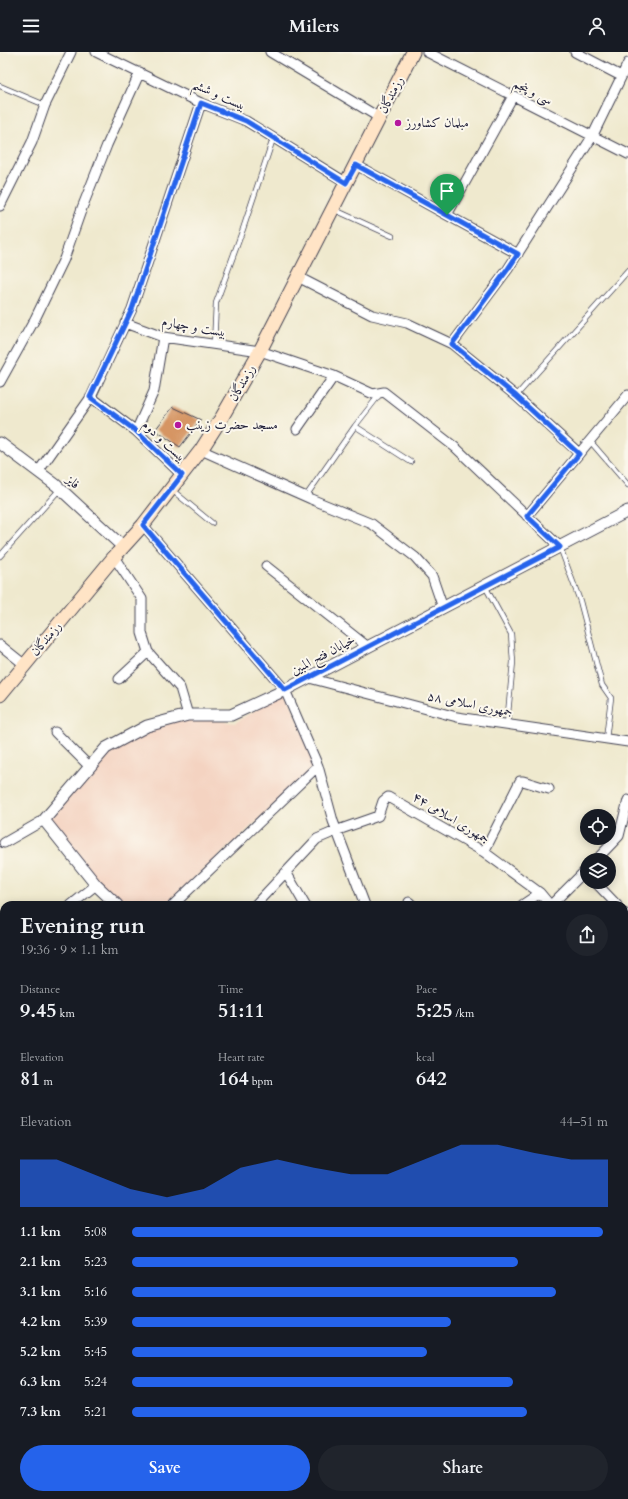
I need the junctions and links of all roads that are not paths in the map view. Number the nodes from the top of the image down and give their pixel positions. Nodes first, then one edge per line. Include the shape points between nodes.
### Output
1 (71, 52) edge
2 (96, 52) edge
3 (270, 52) edge
4 (427, 52) edge
5 (575, 52) edge
6 (411, 53) edge
7 (628, 63) edge
8 (140, 72) junction
9 (621, 76) junction
10 (0, 86) edge
11 (513, 96) junction
12 (201, 103) junction
13 (45, 105) junction
14 (380, 118) junction
15 (592, 137) junction
16 (273, 139) junction
17 (628, 154) edge
18 (356, 165) junction
19 (346, 183) junction
20 (0, 206) edge
21 (333, 209) junction
22 (447, 215) junction
23 (392, 236) dead end
24 (518, 254) junction
25 (628, 271) edge
26 (298, 277) junction
27 (125, 323) junction
28 (163, 337) junction
29 (452, 344) junction
30 (214, 345) junction
31 (260, 351) junction
32 (334, 376) junction
33 (0, 382) edge
34 (381, 393) junction
35 (628, 395) edge
36 (516, 396) junction
37 (90, 397) junction
38 (355, 426) junction
39 (297, 429) dead end
40 (136, 431) junction
41 (590, 440) junction
42 (0, 443) edge
43 (201, 450) junction
44 (579, 454) junction
45 (411, 462) dead end
46 (38, 472) junction
47 (182, 475) junction
48 (628, 485) edge
49 (60, 489) junction
50 (171, 489) junction
51 (306, 496) junction
52 (628, 511) edge
53 (527, 516) junction
54 (212, 523) dead end
55 (143, 525) junction
56 (123, 547) junction
57 (560, 547) junction
58 (0, 556) edge
59 (114, 557) junction
60 (266, 566) dead end
61 (485, 586) junction
62 (443, 608) junction
63 (0, 644) edge
64 (368, 647) junction
65 (148, 652) junction
66 (25, 665) junction
67 (309, 678) junction
68 (119, 679) dead end
69 (285, 690) junction
70 (0, 695) edge
71 (188, 715) junction
72 (507, 724) junction
73 (55, 732) dead end
74 (606, 739) junction
75 (628, 742) edge
76 (318, 766) junction
77 (90, 767) junction
78 (549, 789) dead end
79 (628, 800) edge
80 (44, 820) junction
81 (338, 830) junction
82 (4, 843) dead end
83 (484, 852) junction
84 (603, 853) edge
85 (286, 872) junction
86 (580, 877) edge
87 (96, 885) junction
88 (602, 889) edge
89 (540, 893) junction
90 (76, 901) edge
91 (113, 901) edge
92 (178, 901) edge
93 (259, 901) edge
94 (303, 901) edge
95 (364, 901) edge
96 (528, 901) edge
97 (547, 901) edge
98 (555, 901) edge
99 (613, 901) edge

1 - 13 street
2 - 8 street, بیست و ششم
3 - 14 street
4 - 11 street, سی و پنجم
5 - 9 street
6 - 14 main road, رزمندگان
7 - 9 street
8 - 12 street, بیست و ششم
8 - 33 street via 87,194 64,259
9 - 15 street
10 - 13 lane
11 - 15 street, سی و پنجم
11 - 22 street
12 - 16 street, بیست و ششم via 246,121
12 - 27 street
13 - 20 street via 32,142
14 - 18 main road, رزمندگان
15 - 17 street, سی و پنجم
15 - 24 street
16 - 19 street, بیست و ششم
16 - 30 lane via 216,304
18 - 19 main road, رزمندگان
18 - 22 street
19 - 21 main road, رزمندگان
21 - 23 lane
21 - 26 main road, رزمندگان
22 - 24 street
24 - 29 street
25 - 36 lane
26 - 29 street via 372,315 407,324
26 - 31 main road, رزمندگان
27 - 28 street, بیست و چهارم
27 - 37 street
28 - 30 street, بیست و چهارم
28 - 40 street via 154,391
29 - 36 street
30 - 31 street, بیست و چهارم
31 - 32 street, بیست و چهارم
31 - 43 main road, رزمندگان
32 - 34 street, بیست و چهارم via 373,394
32 - 39 street
34 - 38 lane
34 - 53 street, بیست و چهارم via 384,392 456,448
35 - 41 street
36 - 44 street
37 - 40 street, بیست و دوم
37 - 46 street
38 - 45 lane
38 - 51 lane
40 - 47 street, بیست و دوم
41 - 44 street
41 - 48 lane
42 - 46 street, فایز
43 - 47 main road, رزمندگان
43 - 51 street
44 - 53 street
46 - 49 street, فایز
47 - 50 main road, رزمندگان
49 - 56 street, فایز
49 - 58 lane
50 - 54 lane
50 - 55 main road, رزمندگان
51 - 62 street via 372,524 415,557 432,576
52 - 57 street, خیابان فتح المبین
53 - 57 street, بیست و چهارم
55 - 56 main road, رزمندگان
55 - 69 street
56 - 59 main road, رزمندگان
57 - 61 street, خیابان فتح المبین
57 - 74 lane via 580,601 602,685 610,698
59 - 65 street via 142,599 142,633
59 - 66 main road, رزمندگان
60 - 64 street
61 - 62 street, خیابان فتح المبین
61 - 72 lane via 511,634 513,662
62 - 64 street, خیابان فتح المبین
63 - 66 street
64 - 67 street, خیابان فتح المبین
65 - 68 street
65 - 71 street via 180,688
66 - 70 main road, رزمندگان
67 - 69 street, خیابان فتح المبین
67 - 72 street, جمهوری اسلامی ۵۸ via 457,717
69 - 71 street, خیابان فتح المبین via 231,715
69 - 76 street
71 - 77 street, خیابان فتح المبین via 148,726 106,748
72 - 74 street, جمهوری اسلامی ۵۸
73 - 77 street
74 - 75 street, جمهوری اسلامی ۵۸
76 - 81 street via 333,821
76 - 92 street
77 - 80 street, خیابان فتح المبین
78 - 83 street via 520,781
79 - 84 street via 619,836
80 - 82 street
80 - 87 street
81 - 83 street, جمهوری اسلامی ۴۴ via 378,816 383,801 388,796
81 - 85 street via 317,839
81 - 95 street
83 - 89 street, جمهوری اسلامی ۴۴
85 - 93 street
85 - 94 street
86 - 98 street
87 - 90 street
87 - 91 street
88 - 99 street
89 - 96 street
89 - 97 street, جمهوری اسلامی ۴۴

